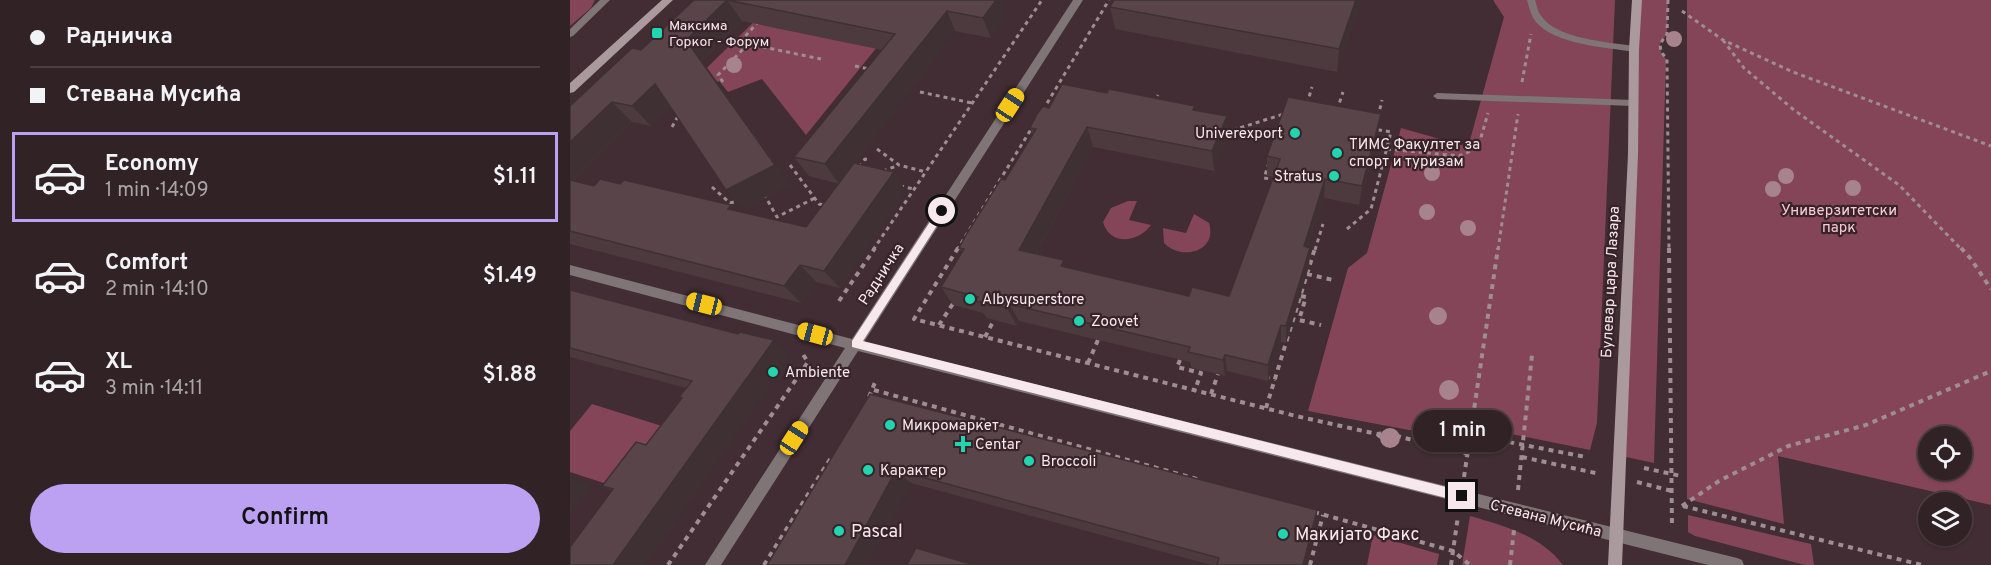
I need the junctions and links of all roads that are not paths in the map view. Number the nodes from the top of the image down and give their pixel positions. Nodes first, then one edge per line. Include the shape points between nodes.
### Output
1 (605, 0) edge
2 (669, 0) edge
3 (1078, 0) edge
4 (1531, 0) edge
5 (1636, 0) edge
6 (570, 34) edge
7 (1634, 49) junction
8 (570, 89) edge
9 (1437, 96) dead end
10 (1633, 103) junction
11 (570, 270) edge
12 (855, 344) junction
13 (1615, 535) junction
14 (712, 565) edge
15 (1615, 565) edge
16 (1737, 565) edge

1 - 6 street
2 - 8 main road
3 - 12 street, Радничка
4 - 7 lane via 1538,19 1546,27 1575,38
5 - 7 main road, Булевар цара Лазара
7 - 10 main road, Булевар цара Лазара
9 - 10 lane
10 - 13 main road, Булевар цара Лазара
11 - 12 street, Стевана Мусића
12 - 13 street, Стевана Мусића
12 - 14 street, Радничка
13 - 15 main road, Булевар цара Лазара
13 - 16 street, Стевана Мусића

